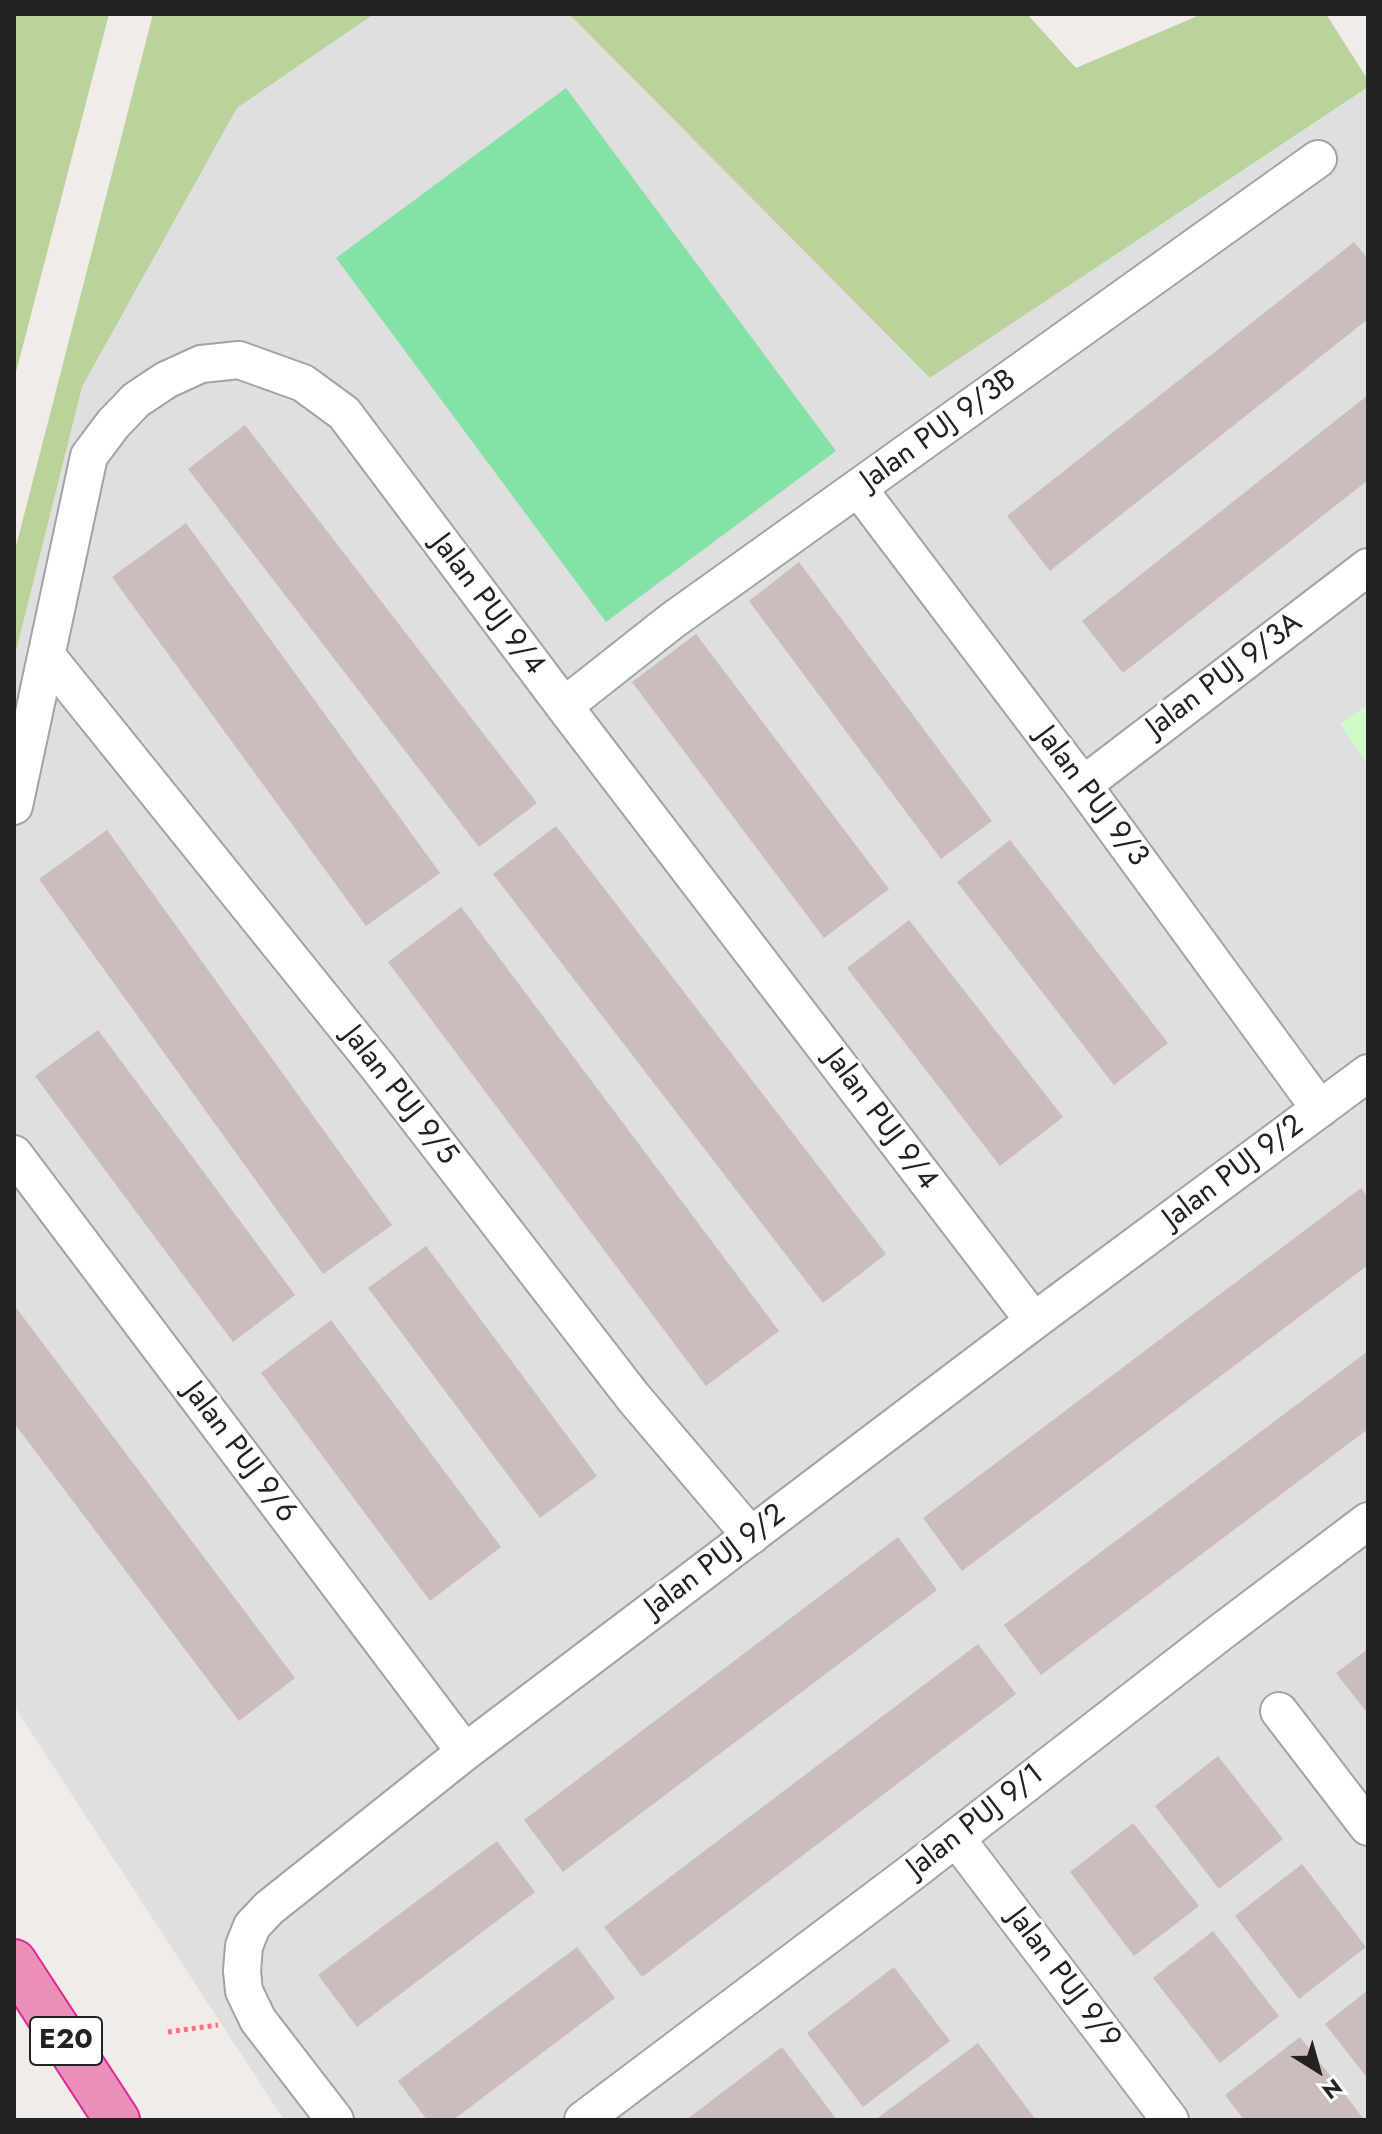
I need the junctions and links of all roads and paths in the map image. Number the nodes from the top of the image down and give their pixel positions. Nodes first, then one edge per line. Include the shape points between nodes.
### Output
1 (1318, 159) dead end
2 (858, 488) junction
3 (1368, 567) edge
4 (47, 656) junction
5 (564, 706) junction
6 (1083, 785) junction
7 (14, 806) edge
8 (1368, 1073) edge
9 (1320, 1109) junction
10 (14, 1154) edge
11 (1034, 1321) junction
12 (1368, 1521) edge
13 (751, 1536) junction
14 (1279, 1711) dead end
15 (465, 1752) junction
16 (1368, 1827) edge
17 (956, 1838) junction
18 (14, 1962) edge
19 (258, 2020) junction
20 (168, 2032) dead end
21 (1159, 2116) edge
22 (117, 2120) edge
23 (335, 2120) edge
24 (583, 2120) edge

1 - 2 street, Jalan PUJ 9/3B
2 - 5 street, Jalan PUJ 9/3B via 673,620
2 - 6 street, Jalan PUJ 9/3
3 - 6 street, Jalan PUJ 9/3A
4 - 5 street, Jalan PUJ 9/4 via 89,456 136,400 166,380 201,364 239,360 303,383 344,413
4 - 7 street, Jalan PUJ 9/4
4 - 13 street, Jalan PUJ 9/5 via 378,1067 633,1397
5 - 11 street, Jalan PUJ 9/4
6 - 9 street, Jalan PUJ 9/3
8 - 9 street, Jalan PUJ 9/2
9 - 11 street, Jalan PUJ 9/2
10 - 15 street, Jalan PUJ 9/6
11 - 13 street, Jalan PUJ 9/2
12 - 17 street, Jalan PUJ 9/1
13 - 15 street, Jalan PUJ 9/2
14 - 16 street
15 - 19 street, Jalan PUJ 9/2 via 252,1926 242,1971 244,1991
17 - 21 street, Jalan PUJ 9/9
17 - 24 street, Jalan PUJ 9/1
18 - 22 highway, E20
19 - 20 path
19 - 23 street, Jalan PUJ 9/2

